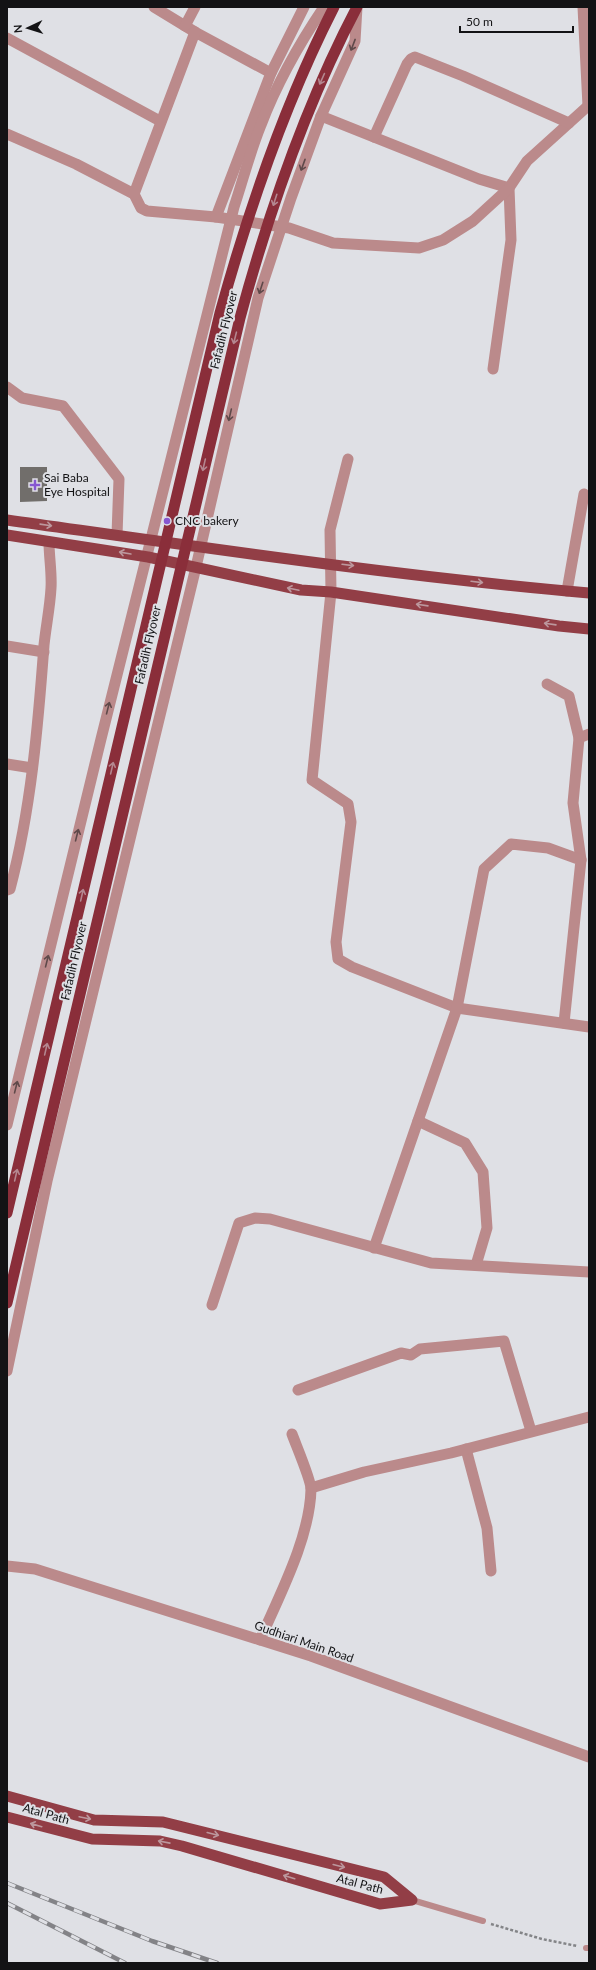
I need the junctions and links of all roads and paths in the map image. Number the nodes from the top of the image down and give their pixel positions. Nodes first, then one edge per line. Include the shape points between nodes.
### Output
1 (154, 7) edge
2 (195, 7) edge
3 (304, 7) edge
4 (324, 7) edge
5 (334, 7) edge
6 (357, 7) edge
7 (583, 7) edge
8 (185, 26) junction
9 (195, 32) junction
10 (7, 38) edge
11 (270, 73) junction
12 (589, 105) edge
13 (321, 116) junction
14 (160, 121) junction
15 (569, 123) junction
16 (7, 134) edge
17 (374, 137) junction
18 (508, 188) junction
19 (134, 194) junction
20 (216, 218) junction
21 (231, 220) junction
22 (282, 227) junction
23 (493, 369) dead end
24 (7, 387) edge
25 (348, 459) dead end
26 (584, 494) dead end
27 (7, 520) edge
28 (7, 535) edge
29 (117, 535) junction
30 (152, 540) junction
31 (49, 542) junction
32 (201, 547) junction
33 (148, 557) junction
34 (330, 563) junction
35 (196, 567) junction
36 (331, 592) junction
37 (567, 592) junction
38 (589, 593) edge
39 (589, 629) edge
40 (7, 646) edge
41 (44, 652) junction
42 (547, 684) dead end
43 (584, 736) edge
44 (7, 764) edge
45 (32, 768) junction
46 (581, 860) junction
47 (7, 890) edge
48 (457, 1008) junction
49 (564, 1023) junction
50 (589, 1027) edge
51 (418, 1121) junction
52 (7, 1125) edge
53 (7, 1213) edge
54 (374, 1248) junction
55 (476, 1266) junction
56 (589, 1272) edge
57 (7, 1303) edge
58 (212, 1305) dead end
59 (7, 1371) edge
60 (298, 1390) dead end
61 (589, 1417) edge
62 (531, 1431) junction
63 (292, 1434) dead end
64 (466, 1449) junction
65 (311, 1488) junction
66 (7, 1566) edge
67 (491, 1571) dead end
68 (260, 1640) junction
69 (589, 1757) edge
70 (7, 1796) edge
71 (7, 1816) edge
72 (412, 1900) junction
73 (483, 1921) joint
74 (587, 1948) edge

1 - 8 street
2 - 8 street
3 - 11 street
4 - 21 street via 302,39 260,126
53 -> 5 highway, Fafadih Flyover via 220,313 262,173 287,109
6 -> 13 street via 355,41
6 -> 57 highway, Fafadih Flyover via 306,117 282,180 259,248 240,318
7 - 12 street
8 - 9 street
9 - 11 street
9 - 14 street
10 - 14 street
11 - 20 street
12 - 15 street
13 - 17 street
13 -> 22 street
14 - 19 street
15 - 17 street via 416,57 407,64
15 - 18 street via 527,161
16 - 19 street via 76,164
17 - 18 street
18 - 22 street via 473,221 443,240 418,248 332,243
18 - 23 street via 511,240
19 - 20 street via 147,212
20 - 21 street
21 - 22 street
21 - 30 street
22 -> 32 street via 258,298
24 - 29 street via 22,398 63,406 119,479
25 - 34 street via 330,530
26 - 37 street
27 -> 29 main road
28 - 31 main road
29 - 30 main road
30 - 32 main road
30 - 33 street
33 -> 31 main road
31 - 41 street via 51,587
32 - 34 main road
32 - 35 street
33 - 35 main road
52 -> 33 street via 100,739
34 - 36 street
34 -> 37 main road
36 -> 35 main road via 301,590
35 - 59 street via 47,1181
39 -> 36 main road
36 - 48 street via 312,780 348,804 351,822 336,942 338,960
37 - 38 main road
40 - 41 street
41 - 45 street
42 - 43 street via 569,696
43 - 46 street via 573,803
44 - 45 street
45 - 47 street via 15,871 10,889
46 - 48 street via 548,848 511,844 484,869
46 - 49 street
48 - 49 street
48 - 51 street
49 - 50 street
51 - 54 street
51 - 55 street via 465,1143 483,1172 487,1228
54 - 55 street via 431,1263
54 - 58 street via 270,1220 255,1218 239,1223
55 - 56 street
60 - 62 street via 401,1353 411,1355 420,1349 504,1340
61 - 62 street
62 - 64 street
63 - 65 street
64 - 65 street via 364,1472
64 - 67 street via 487,1528
65 - 68 street via 299,1548
66 - 68 street, Gudhiari Main Road via 35,1569
68 - 69 street, Gudhiari Main Road via 311,1656
70 -> 72 main road, Atal Path via 94,1820 163,1822 384,1877
72 -> 71 main road, Atal Path via 380,1904 182,1846 160,1841 92,1839
72 - 73 lane
73 - 74 path via 542,1939

